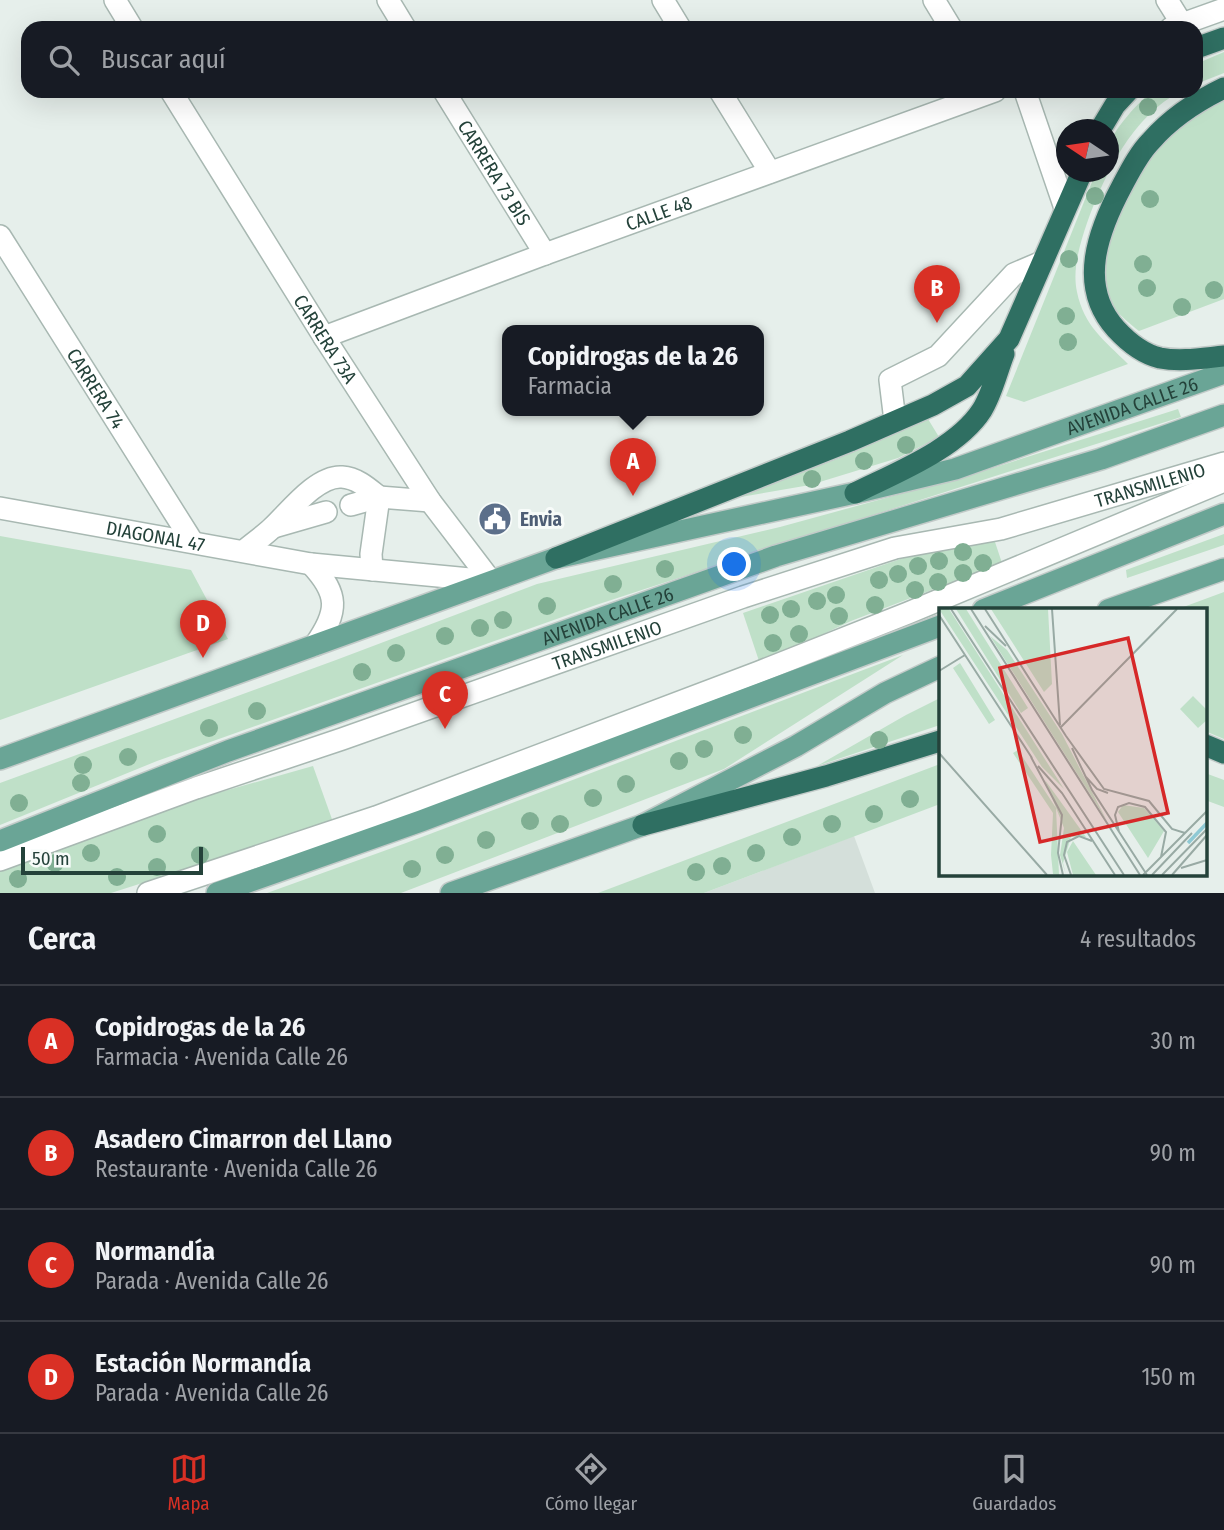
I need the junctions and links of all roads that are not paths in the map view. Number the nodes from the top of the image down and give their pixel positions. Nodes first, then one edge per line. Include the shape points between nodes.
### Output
1 (115, 0) edge
2 (388, 0) edge
3 (663, 0) edge
4 (934, 0) edge
5 (1167, 0) edge
6 (1224, 9) edge
7 (128, 21) edge
8 (401, 21) edge
9 (676, 21) edge
10 (947, 21) edge
11 (1175, 21) edge
12 (1191, 21) edge
13 (1224, 38) edge
14 (1203, 46) edge
15 (1224, 88) edge
16 (175, 98) edge
17 (448, 98) edge
18 (724, 98) edge
19 (975, 98) edge
20 (1027, 98) edge
21 (1122, 98) edge
22 (1107, 119) edge
23 (770, 172) junction
24 (1077, 182) edge
25 (1065, 208) junction
26 (0, 236) edge
27 (545, 254) junction
28 (1042, 262) junction
29 (324, 337) junction
30 (1009, 339) junction
31 (1224, 356) edge
32 (1224, 373) edge
33 (1224, 415) edge
34 (895, 421) junction
35 (1224, 463) edge
36 (1224, 481) edge
37 (855, 493) junction
38 (379, 497) junction
39 (430, 501) junction
40 (351, 505) dead end
41 (0, 508) edge
42 (326, 512) dead end
43 (1224, 514) edge
44 (273, 528) junction
45 (192, 541) junction
46 (244, 551) junction
47 (556, 558) junction
48 (311, 564) junction
49 (1224, 569) edge
50 (372, 570) junction
51 (491, 581) junction
52 (988, 608) edge
53 (1114, 608) edge
54 (939, 626) edge
55 (315, 645) junction
56 (939, 667) edge
57 (939, 741) edge
58 (1206, 746) edge
59 (1224, 754) edge
60 (0, 759) edge
61 (643, 825) junction
62 (0, 841) edge
63 (0, 860) edge
64 (148, 893) edge
65 (217, 893) edge
66 (451, 893) edge

1 - 7 street
2 - 8 street
3 - 9 street
4 - 10 street
5 - 11 street
6 - 12 street
13 - 14 highway
15 - 31 highway via 1196,102 1150,141 1109,209 1093,275 1096,297 1107,320 1139,349 1183,360
16 - 29 street, CARRERA 73A
17 - 27 street, CARRERA 73 BIS
18 - 23 street
19 - 23 street, CALLE 48
20 - 25 street
21 - 22 highway
23 - 27 street, CALLE 48
24 - 25 highway
25 - 28 highway
26 - 45 street, CARRERA 74
27 - 29 street, CALLE 48
28 - 30 highway
28 - 34 street via 1014,274 938,356 890,380
29 - 39 street, CARRERA 73A
30 - 34 highway via 967,386
30 - 37 highway via 982,409 970,424 931,454
32 - 37 main road, AVENIDA CALLE 26 via 955,469
33 - 62 main road, AVENIDA CALLE 26 via 1101,459 750,565 228,751
34 - 47 highway
35 - 63 street, TRANSMILENIO via 1001,529 895,548 743,597
36 - 64 street, TRANSMILENIO via 759,672 376,817
37 - 47 main road, AVENIDA CALLE 26
38 - 39 street
38 - 40 street
38 - 44 street via 352,479 338,477 296,502
38 - 50 street
39 - 51 street, CARRERA 73A
41 - 45 street, DIAGONAL 47
42 - 44 street
43 - 52 main road
44 - 46 street
45 - 46 street, DIAGONAL 47
46 - 48 street, DIAGONAL 47
47 - 51 main road, AVENIDA CALLE 26
48 - 50 street, DIAGONAL 47
48 - 55 street via 326,580 332,597 327,628
49 - 53 main road
50 - 51 street, DIAGONAL 47
51 - 55 main road, AVENIDA CALLE 26
54 - 65 main road
55 - 60 main road, AVENIDA CALLE 26
56 - 61 main road
57 - 61 highway
58 - 59 highway
61 - 66 main road

